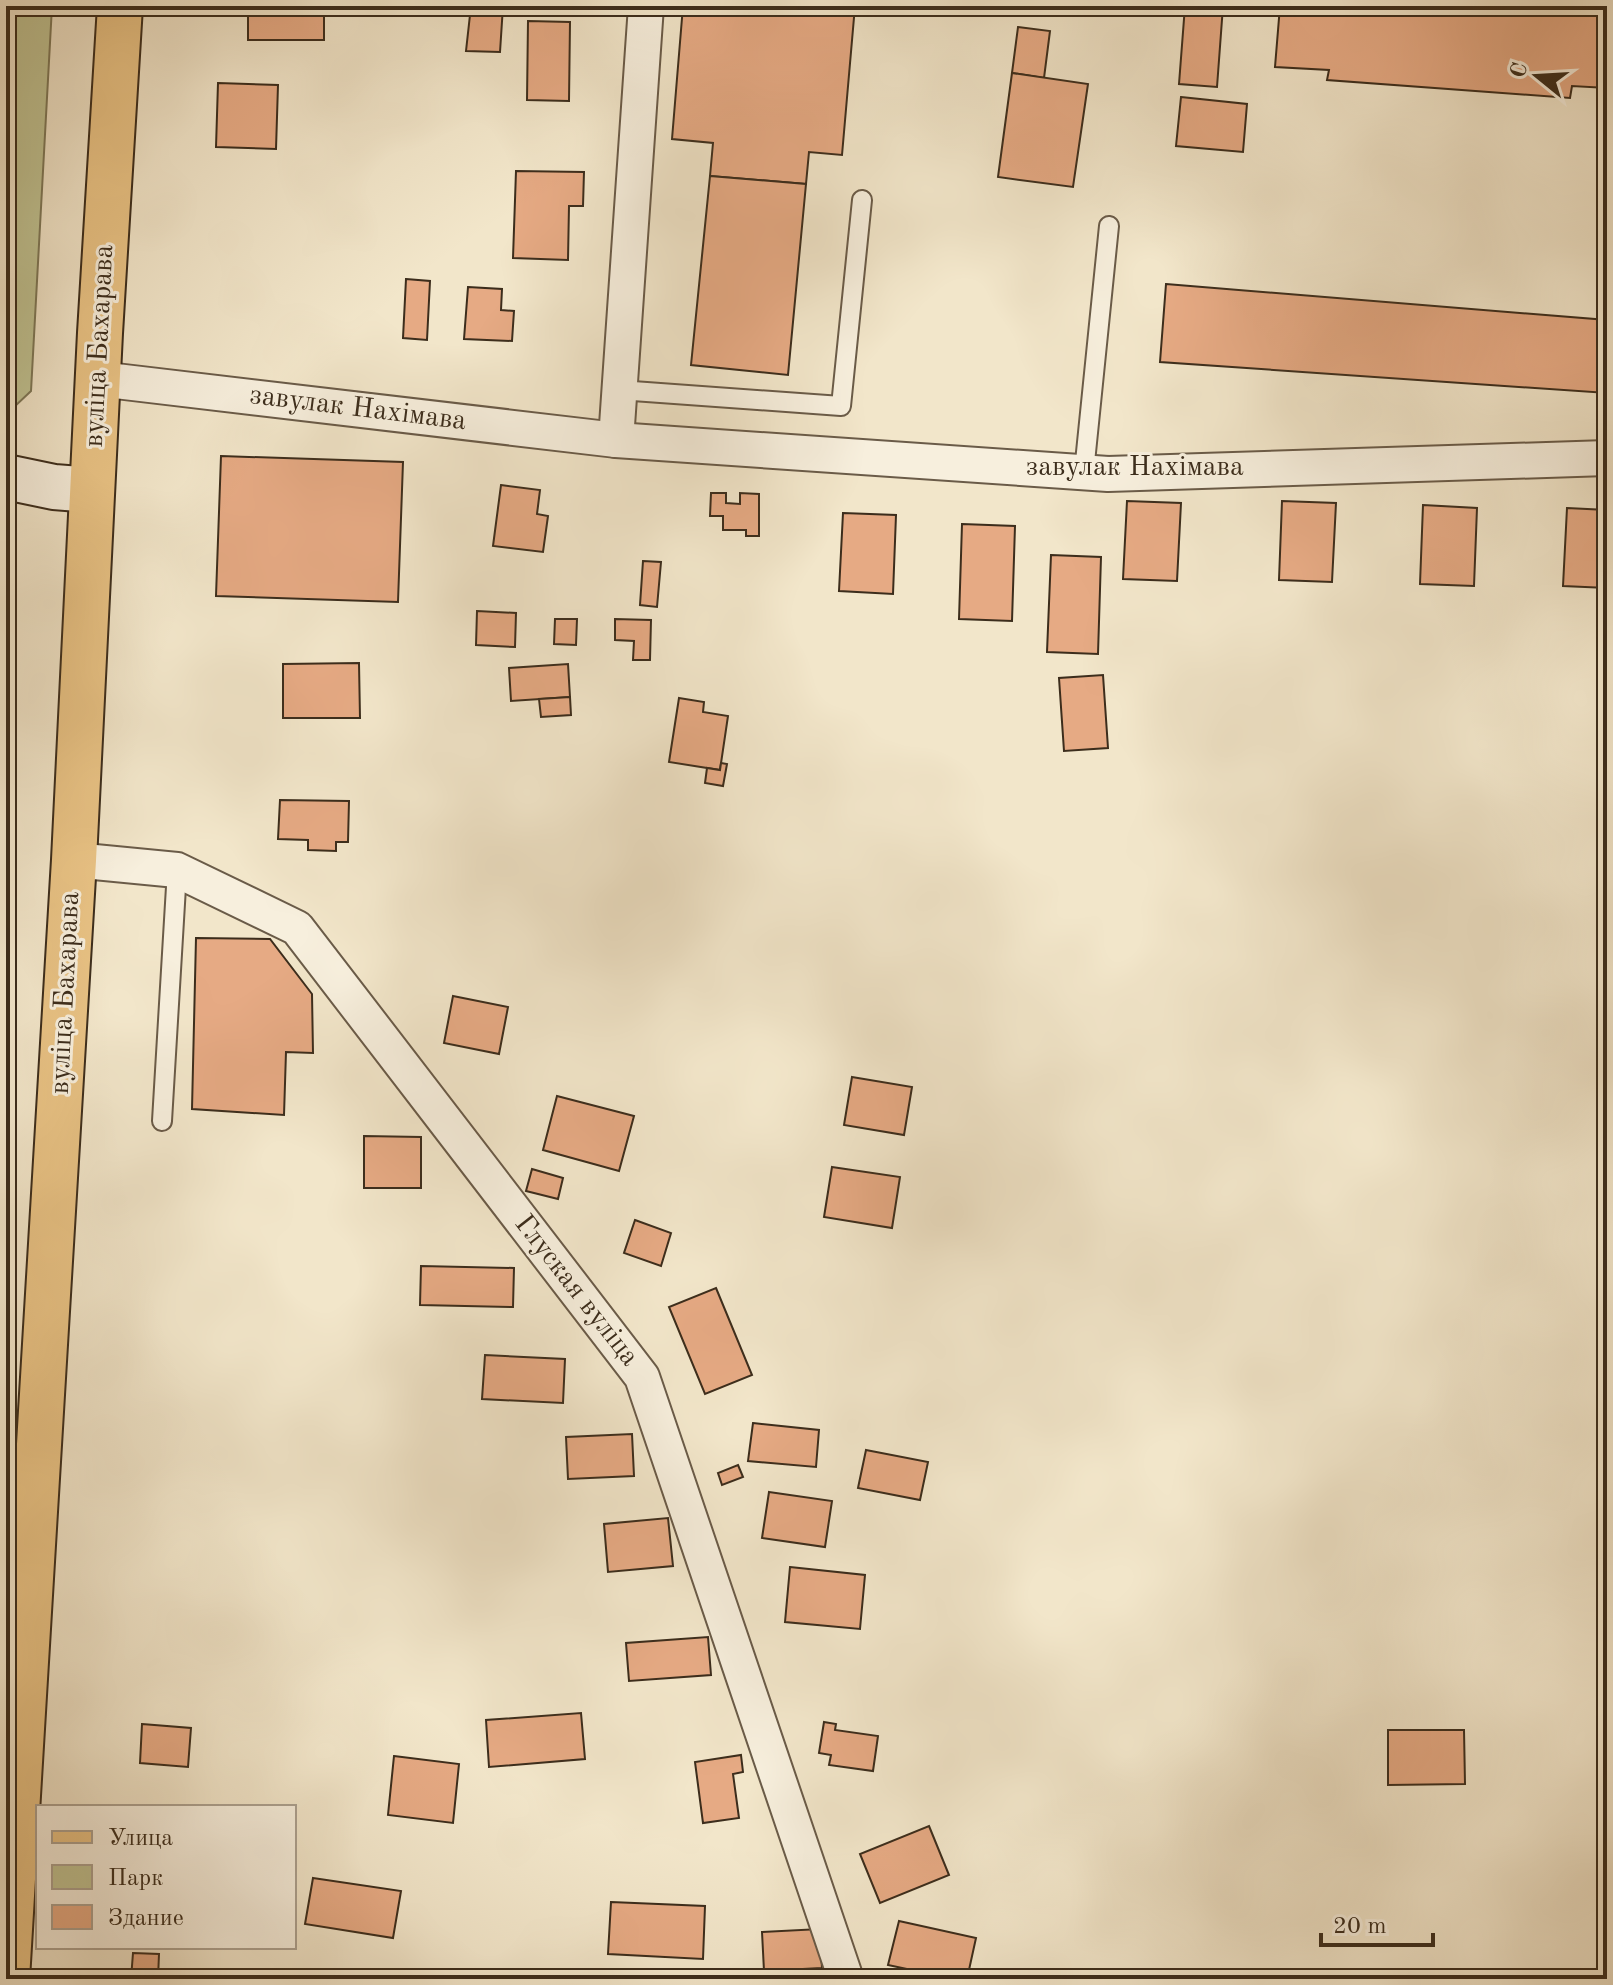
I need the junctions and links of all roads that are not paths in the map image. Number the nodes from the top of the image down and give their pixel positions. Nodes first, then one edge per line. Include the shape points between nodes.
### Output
1 (120, 6) edge
2 (646, 6) edge
3 (862, 200) dead end
4 (1109, 226) dead end
5 (99, 379) junction
6 (619, 390) junction
7 (616, 440) junction
8 (1607, 458) edge
9 (1084, 472) junction
10 (6, 477) edge
11 (92, 490) junction
12 (74, 860) junction
13 (177, 870) junction
14 (162, 1121) dead end
15 (7, 1979) edge
16 (846, 1979) edge

1 - 5 main road, вуліца Бахарава
2 - 6 street
3 - 6 lane via 841,406
4 - 9 lane
5 - 7 street, завулак Нахімава
5 - 11 main road, вуліца Бахарава
6 - 7 street
7 - 9 street, завулак Нахімава
8 - 9 street, завулак Нахімава
10 - 11 street
11 - 12 main road, вуліца Бахарава
12 - 13 street, Глуская вуліца
12 - 15 main road, вуліца Бахарава
13 - 14 lane
13 - 16 street, Глуская вуліца via 297,928 642,1377

